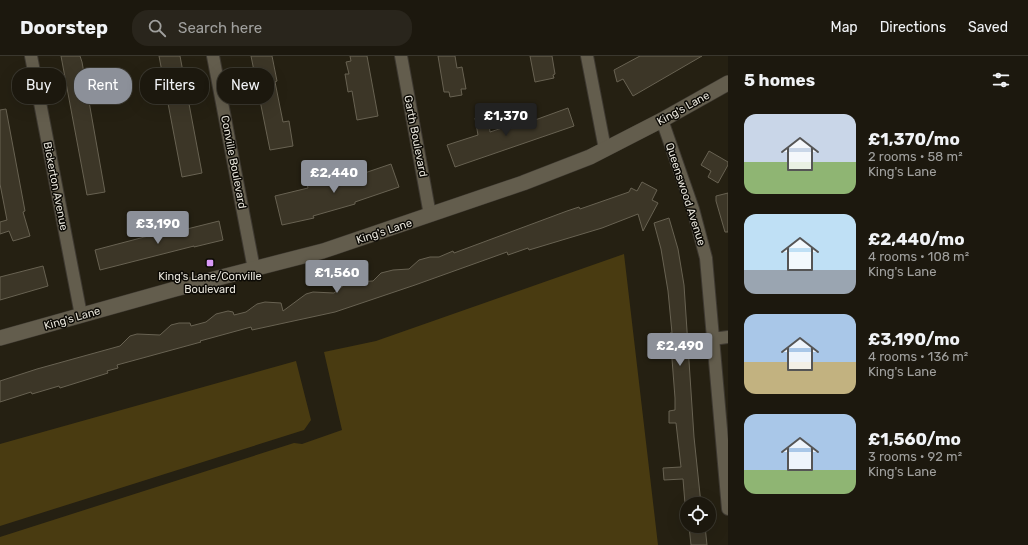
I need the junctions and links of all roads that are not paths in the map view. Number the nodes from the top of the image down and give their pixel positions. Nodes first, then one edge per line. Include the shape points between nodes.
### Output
1 (31, 56) edge
2 (214, 56) edge
3 (401, 56) edge
4 (588, 56) edge
5 (728, 83) edge
6 (662, 120) junction
7 (605, 149) junction
8 (430, 216) junction
9 (254, 269) junction
10 (81, 315) junction
11 (728, 337) edge
12 (0, 338) edge
13 (713, 339) junction
14 (728, 509) edge

1 - 10 street, Bickerton Avenue
2 - 9 street, Conville Boulevard
3 - 8 street, Garth Boulevard
4 - 7 street
5 - 6 street, King's Lane
6 - 7 street, King's Lane
6 - 13 street, Queenswood Avenue via 693,209 706,258
7 - 8 street, King's Lane via 523,183
8 - 9 street, King's Lane via 323,251
9 - 10 street, King's Lane
10 - 12 street, King's Lane
11 - 13 street
13 - 14 street, Queenswood Avenue

